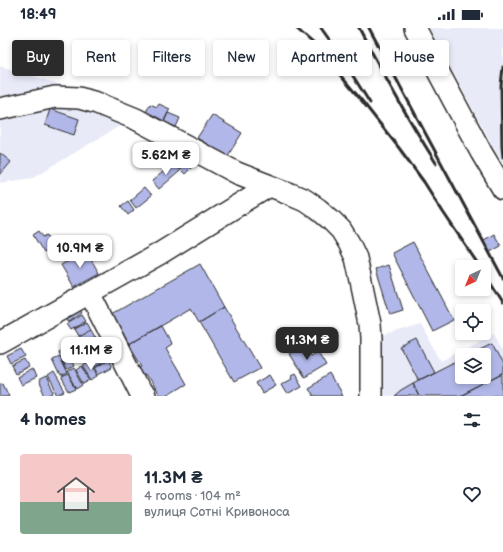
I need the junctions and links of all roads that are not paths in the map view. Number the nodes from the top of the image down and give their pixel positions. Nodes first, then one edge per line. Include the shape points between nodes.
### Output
1 (416, 28) edge
2 (0, 110) edge
3 (269, 186) junction
4 (503, 188) edge
5 (90, 293) junction
6 (0, 343) edge
7 (144, 396) edge
8 (371, 396) edge

1 - 4 street via 481,152
2 - 3 street via 55,97 79,98 98,103 136,119 237,173
3 - 5 street
3 - 8 street via 305,200 318,209 341,230 349,243 356,258 370,324
5 - 6 street
5 - 7 street via 140,394

